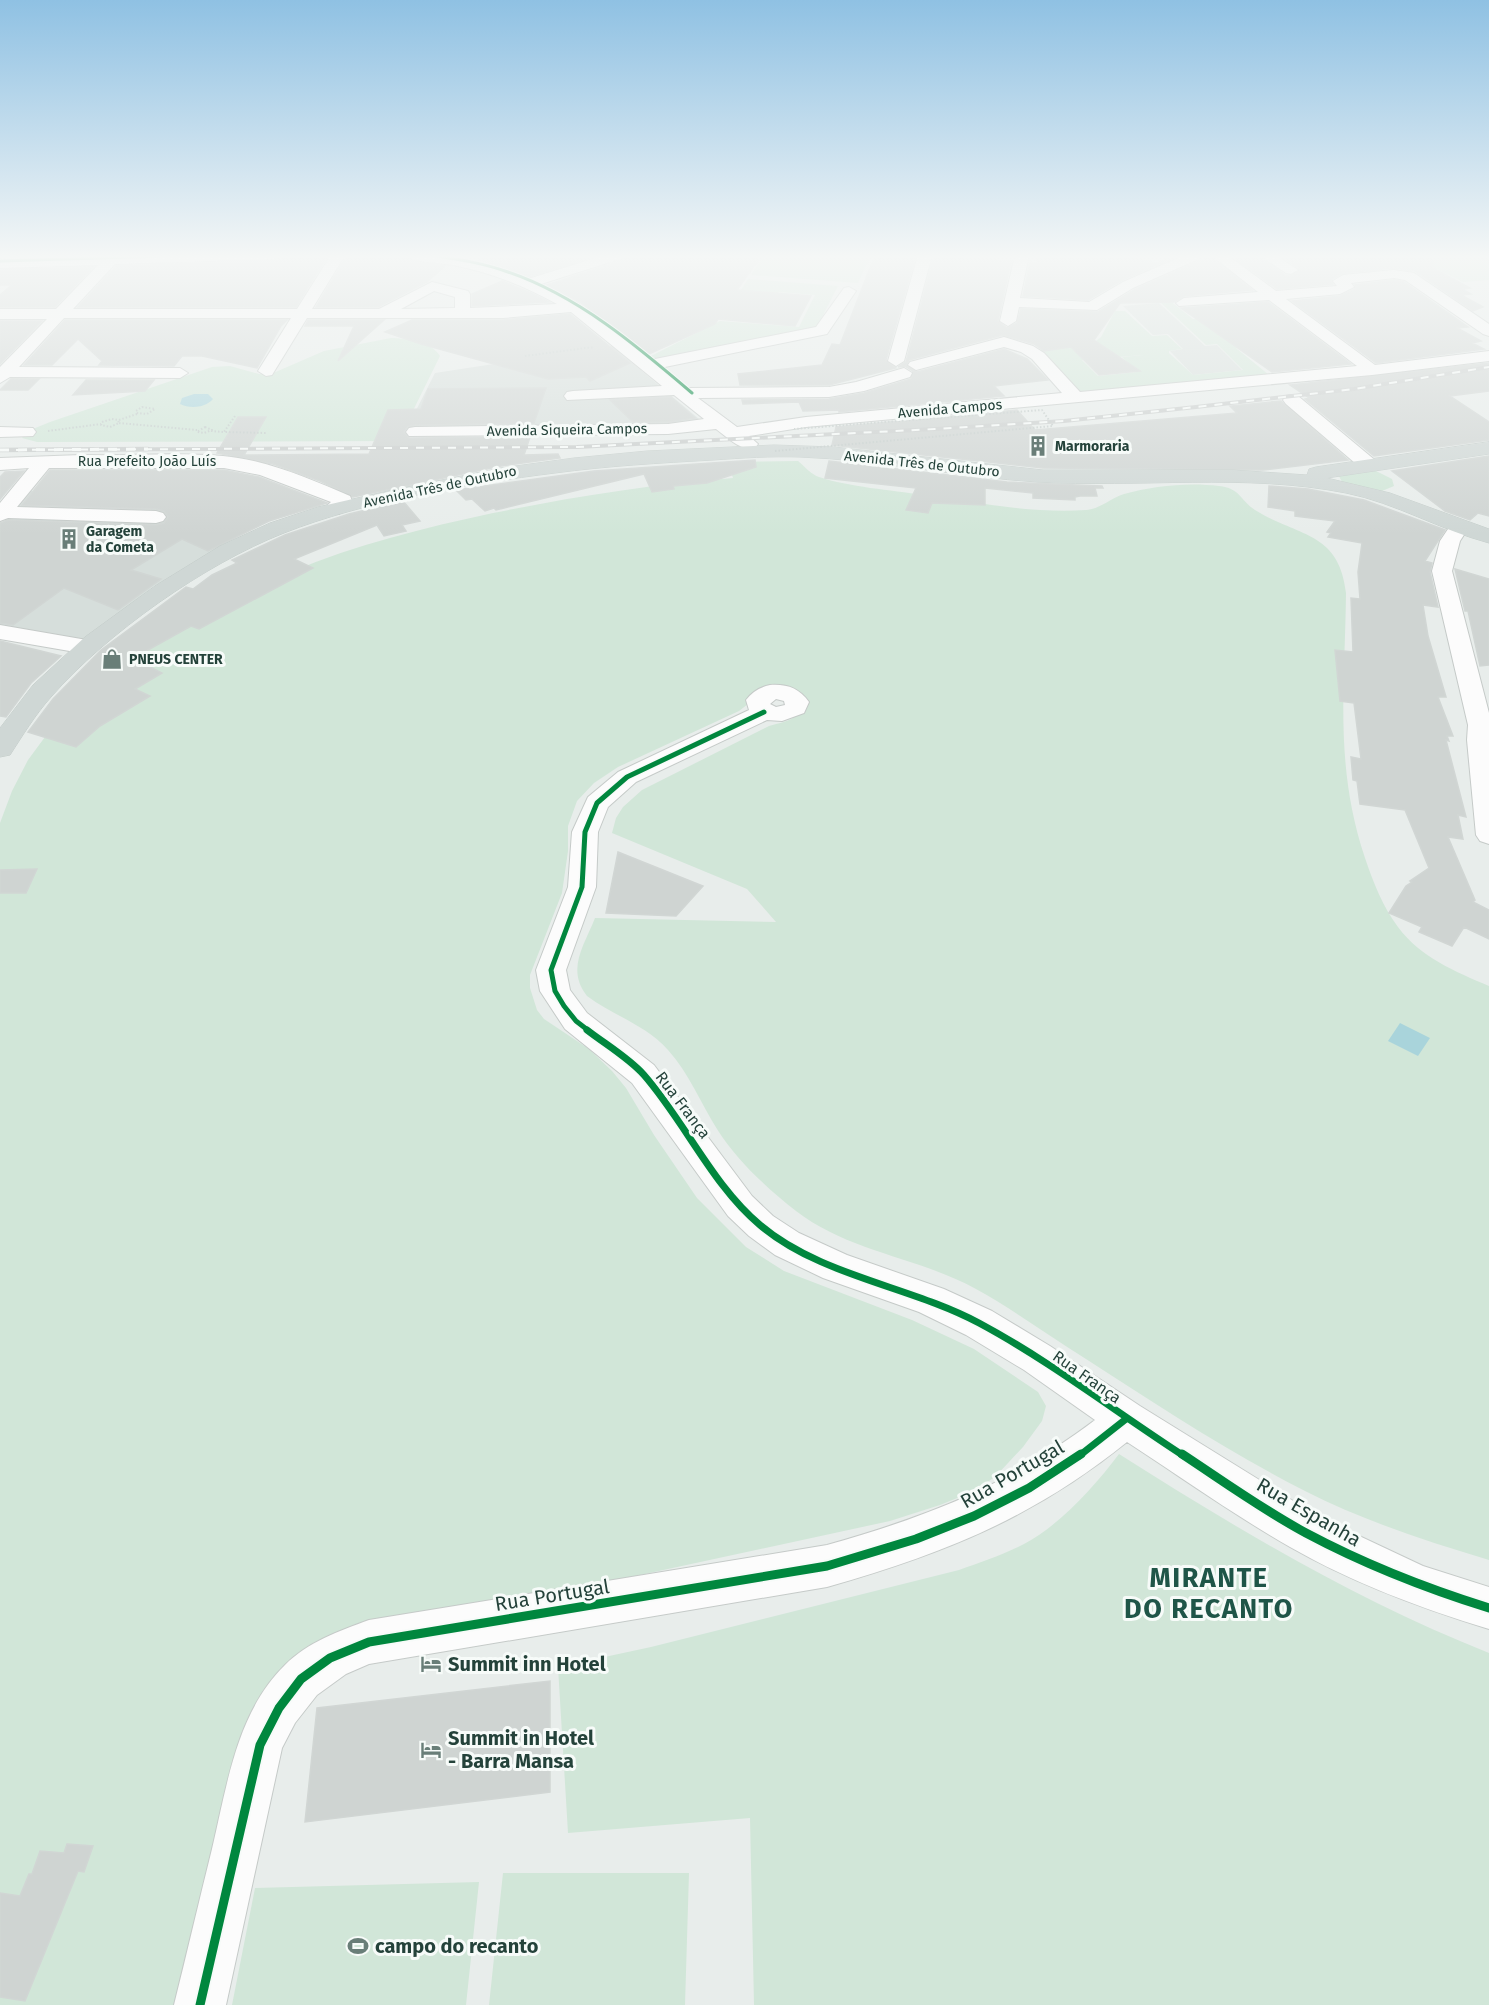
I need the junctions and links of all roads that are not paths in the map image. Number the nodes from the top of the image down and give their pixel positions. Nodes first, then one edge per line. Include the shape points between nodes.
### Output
1 (27, 349) edge
2 (279, 349) edge
3 (628, 349) edge
4 (730, 349) edge
5 (902, 349) edge
6 (979, 349) edge
7 (1025, 349) edge
8 (1343, 349) edge
9 (1489, 356) edge
10 (650, 365) junction
11 (266, 370) dead end
12 (897, 370) junction
13 (1372, 370) junction
14 (180, 373) dead end
15 (2, 374) edge
16 (682, 391) junction
17 (573, 396) dead end
18 (1076, 398) junction
19 (1292, 400) dead end
20 (727, 428) junction
21 (0, 432) edge
22 (27, 432) road end
23 (415, 432) dead end
24 (1489, 448) edge
25 (767, 452) junction
26 (44, 462) junction
27 (0, 464) edge
28 (1369, 465) junction
29 (1339, 478) junction
30 (1376, 494) junction
31 (342, 505) junction
32 (1, 514) edge
33 (156, 517) dead end
34 (1458, 527) junction
35 (1489, 536) edge
36 (0, 632) edge
37 (87, 647) junction
38 (764, 712) dead end
39 (1484, 733) edge
40 (0, 749) edge
41 (1489, 835) edge
42 (1126, 1419) junction
43 (1489, 1608) edge
44 (200, 2005) edge

1 - 15 street
2 - 11 street
3 - 10 street
4 - 10 street
5 - 12 street
6 - 12 street
7 - 18 street via 1038,356
8 - 13 street
9 - 13 street, Avenida Campos
10 - 16 street
12 - 16 street via 844,390 814,393
13 - 18 street, Avenida Campos
14 - 15 street
16 - 17 street
16 - 20 street
18 - 20 street, Avenida Campos
19 - 28 street
20 - 23 street, Avenida Siqueira Campos
20 - 25 street
21 - 22 street
24 - 28 main road
25 - 29 main road, Avenida Três de Outubro via 802,451 1047,477
25 - 31 main road, Avenida Três de Outubro via 571,463
26 - 27 street, Rua Prefeito João Luís
26 - 31 street, Rua Prefeito João Luís via 224,462 301,482
26 - 32 street
28 - 29 main road
28 - 30 main road via 1398,481 1392,491
29 - 30 main road, Avenida Três de Outubro
30 - 34 main road, Avenida Três de Outubro
31 - 37 main road, Avenida Três de Outubro via 280,527 222,554
32 - 33 street
34 - 35 main road, Avenida Três de Outubro
34 - 39 street via 1442,571
36 - 37 street
37 - 40 main road, Avenida Três de Outubro via 41,691
38 - 42 street, Rua França via 627,777 597,803 585,832 582,886 550,970 555,992 576,1021 643,1074 723,1185 760,1226 813,1257 931,1300 979,1323
39 - 41 street via 1480,751
42 - 43 street, Rua Espanha via 1304,1532 1422,1587
42 - 44 street, Rua Portugal via 1057,1472 994,1509 881,1552 827,1566 369,1642 330,1656 290,1692 260,1745

